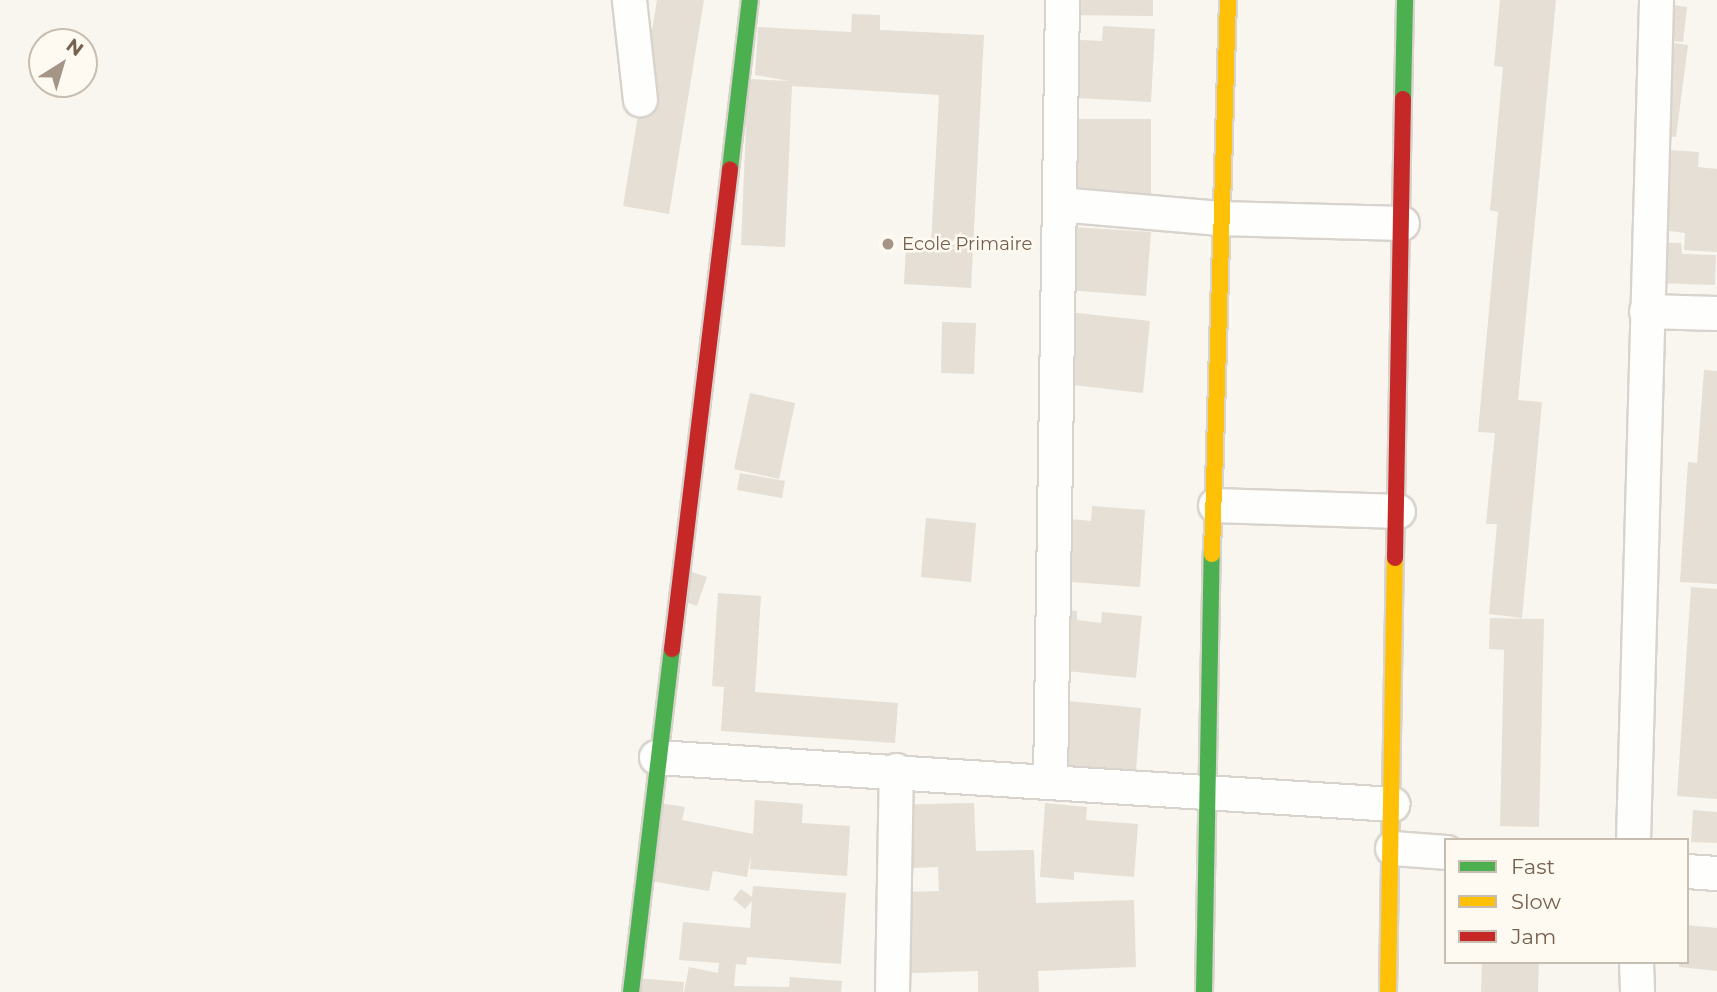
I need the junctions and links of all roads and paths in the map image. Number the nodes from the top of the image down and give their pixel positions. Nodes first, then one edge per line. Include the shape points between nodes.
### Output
1 (629, 0) edge
2 (750, 0) edge
3 (1062, 0) edge
4 (1228, 0) edge
5 (1405, 0) edge
6 (1656, 0) edge
7 (640, 99) dead end
8 (1059, 204) junction
9 (1219, 218) junction
10 (1402, 223) junction
11 (1646, 311) junction
12 (1717, 313) edge
13 (1215, 505) junction
14 (1398, 511) junction
15 (656, 757) junction
16 (896, 770) junction
17 (1050, 780) junction
18 (1208, 792) junction
19 (1393, 804) junction
20 (1633, 838) edge
21 (1392, 848) junction
22 (1444, 852) edge
23 (1689, 871) edge
24 (1717, 873) edge
25 (1636, 964) edge
26 (631, 992) edge
27 (892, 992) edge
28 (1204, 992) edge
29 (1388, 992) edge
30 (1637, 992) edge

1 - 7 street
2 - 15 street
3 - 8 street
4 - 9 street
5 - 10 street
6 - 11 street
8 - 9 street
8 - 17 street
9 - 10 street
9 - 13 street
10 - 14 street
11 - 12 street
11 - 20 street
13 - 14 street
13 - 18 street
14 - 19 street
15 - 16 street
15 - 26 street
16 - 17 street
16 - 27 street
17 - 18 street
18 - 19 street
18 - 28 street
19 - 21 street
21 - 22 street
21 - 29 street
23 - 24 street
25 - 30 street

